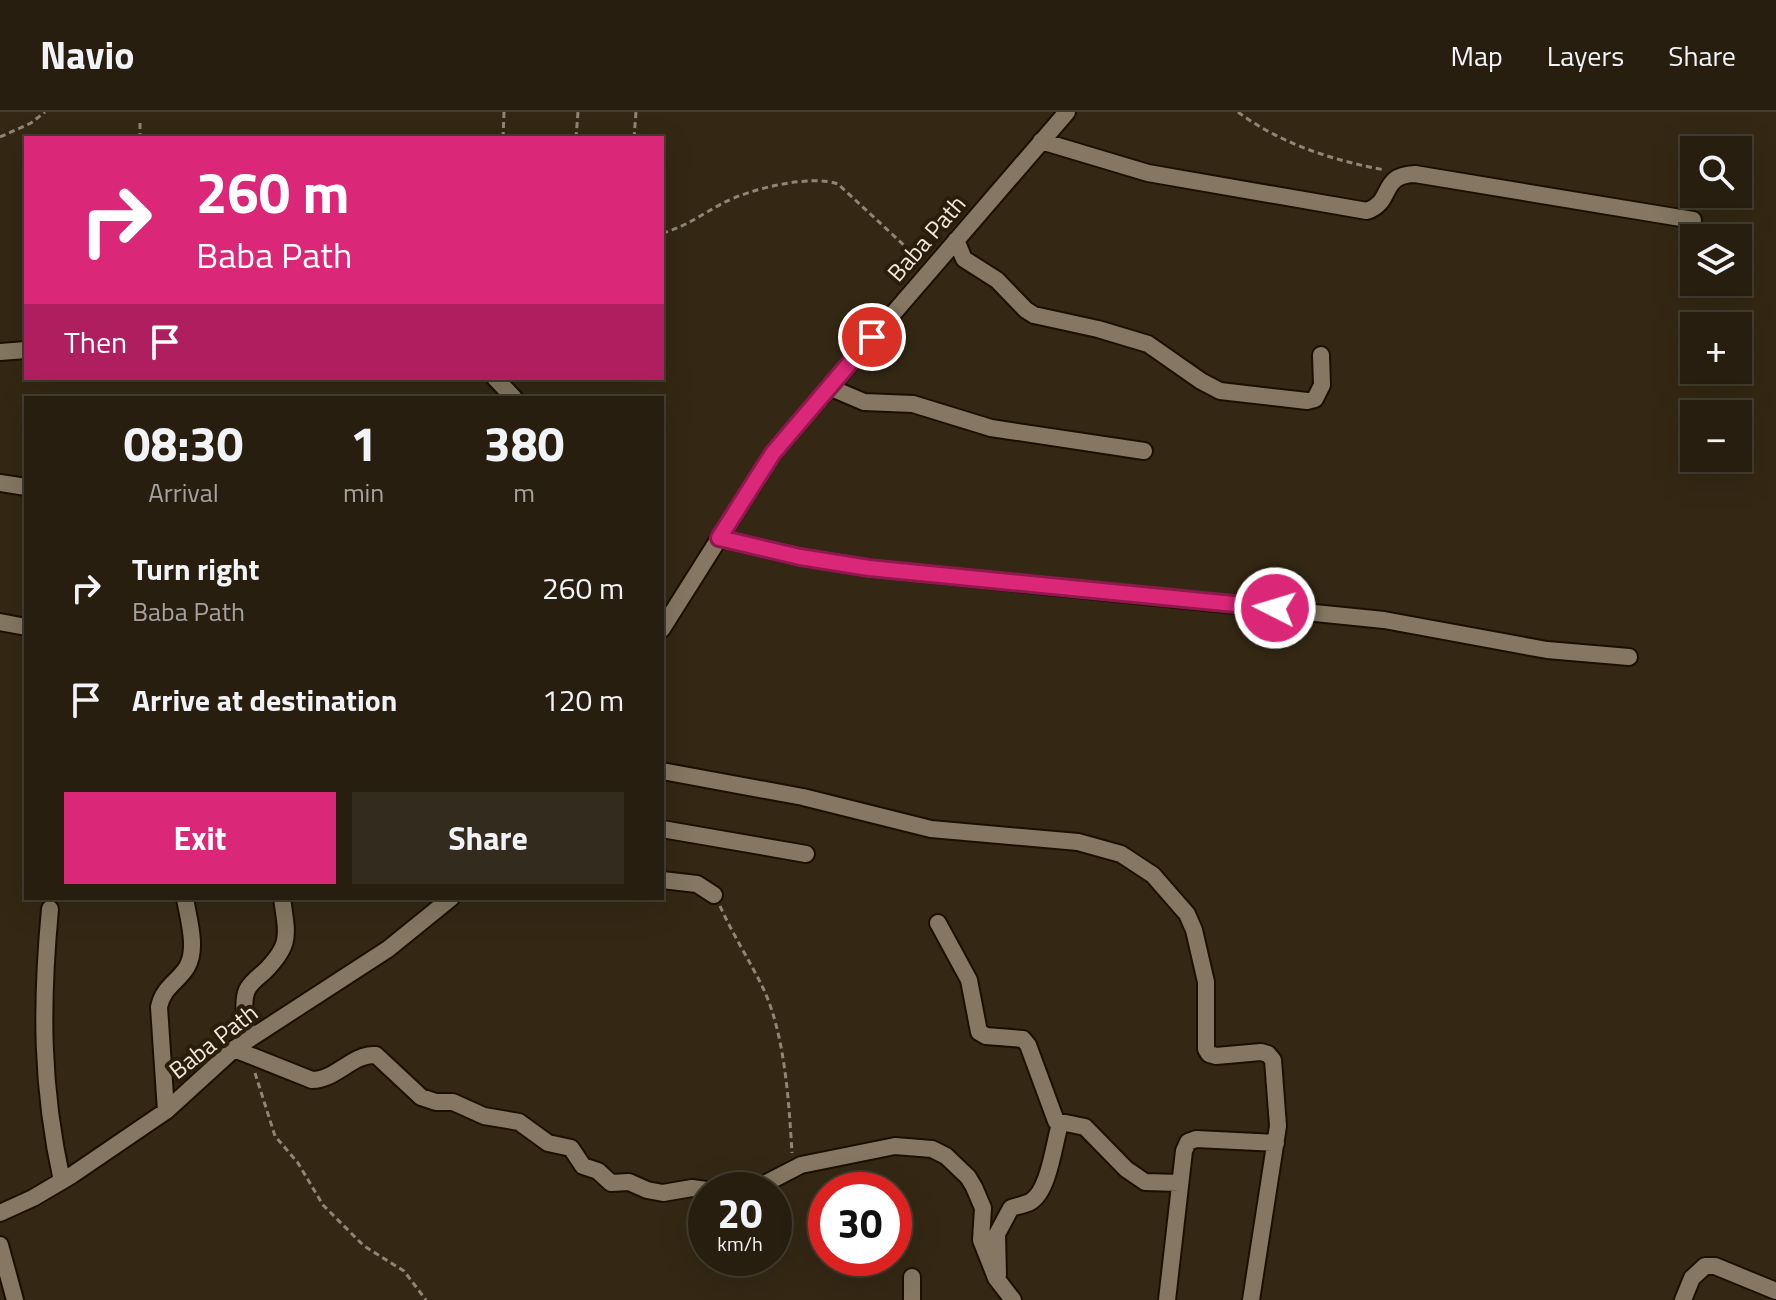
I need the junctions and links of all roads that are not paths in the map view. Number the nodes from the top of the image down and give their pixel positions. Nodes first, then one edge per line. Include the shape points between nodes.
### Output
1 (1067, 112) edge
2 (1036, 146) junction
3 (1693, 220) dead end
4 (956, 240) junction
5 (24, 350) edge
6 (0, 352) edge
7 (1321, 355) dead end
8 (497, 380) edge
9 (829, 387) junction
10 (512, 396) edge
11 (1144, 451) dead end
12 (0, 483) edge
13 (24, 487) edge
14 (719, 538) junction
15 (0, 622) edge
16 (664, 626) edge
17 (24, 627) edge
18 (1629, 657) dead end
19 (664, 771) edge
20 (664, 829) edge
21 (806, 854) dead end
22 (664, 880) edge
23 (714, 895) road end
24 (185, 900) edge
25 (282, 900) edge
26 (449, 900) edge
27 (50, 909) dead end
28 (938, 923) dead end
29 (244, 1049) junction
30 (166, 1111) junction
31 (1060, 1124) junction
32 (1276, 1143) junction
33 (786, 1172) edge
34 (62, 1181) junction
35 (1180, 1183) junction
36 (688, 1189) edge
37 (0, 1213) edge
38 (0, 1245) edge
39 (912, 1277) dead end
40 (998, 1280) junction
41 (1776, 1291) edge
42 (15, 1300) edge
43 (912, 1300) edge
44 (1013, 1300) edge
45 (1167, 1300) edge
46 (1251, 1300) edge
47 (1683, 1300) edge

1 - 2 street, Baba Path
2 - 3 street via 1148,173 1367,211 1376,208 1399,175 1415,174
2 - 4 street, Baba Path
4 - 7 street via 968,263 997,280 1034,315 1148,344 1220,391 1315,399 1322,385
4 - 9 street, Baba Path
5 - 6 street
8 - 10 street
9 - 11 street via 864,402 913,404 991,428
9 - 14 street, Baba Path via 773,453
12 - 13 street
14 - 16 street, Baba Path
14 - 18 street via 869,568 1384,620 1547,650
15 - 17 street
19 - 32 street via 803,797 931,829 1078,842 1136,863 1177,901 1194,930 1206,982 1204,1040 1209,1054 1261,1052 1273,1060 1279,1110
20 - 21 street
22 - 23 street via 697,884
24 - 30 street via 191,959 161,996 159,1007
25 - 29 street via 285,947 247,990
26 - 29 street, Baba Path
27 - 34 street via 43,1043 47,1105
28 - 31 street via 969,980 979,1032 1023,1039
29 - 30 street, Baba Path
29 - 36 street via 318,1081 363,1056 376,1055 421,1097 524,1124 543,1141 571,1148 583,1166 611,1183 629,1182 663,1193
30 - 34 street, Baba Path
31 - 35 street via 1085,1127 1145,1182
31 - 40 street via 1038,1194 1011,1208 998,1231
32 - 35 street via 1188,1142
32 - 46 street
33 - 40 street via 895,1146 938,1151 968,1177 982,1204 981,1240
34 - 37 street, Baba Path
35 - 45 street
38 - 42 street
39 - 43 street
40 - 44 street
41 - 47 street via 1705,1266 1692,1278

